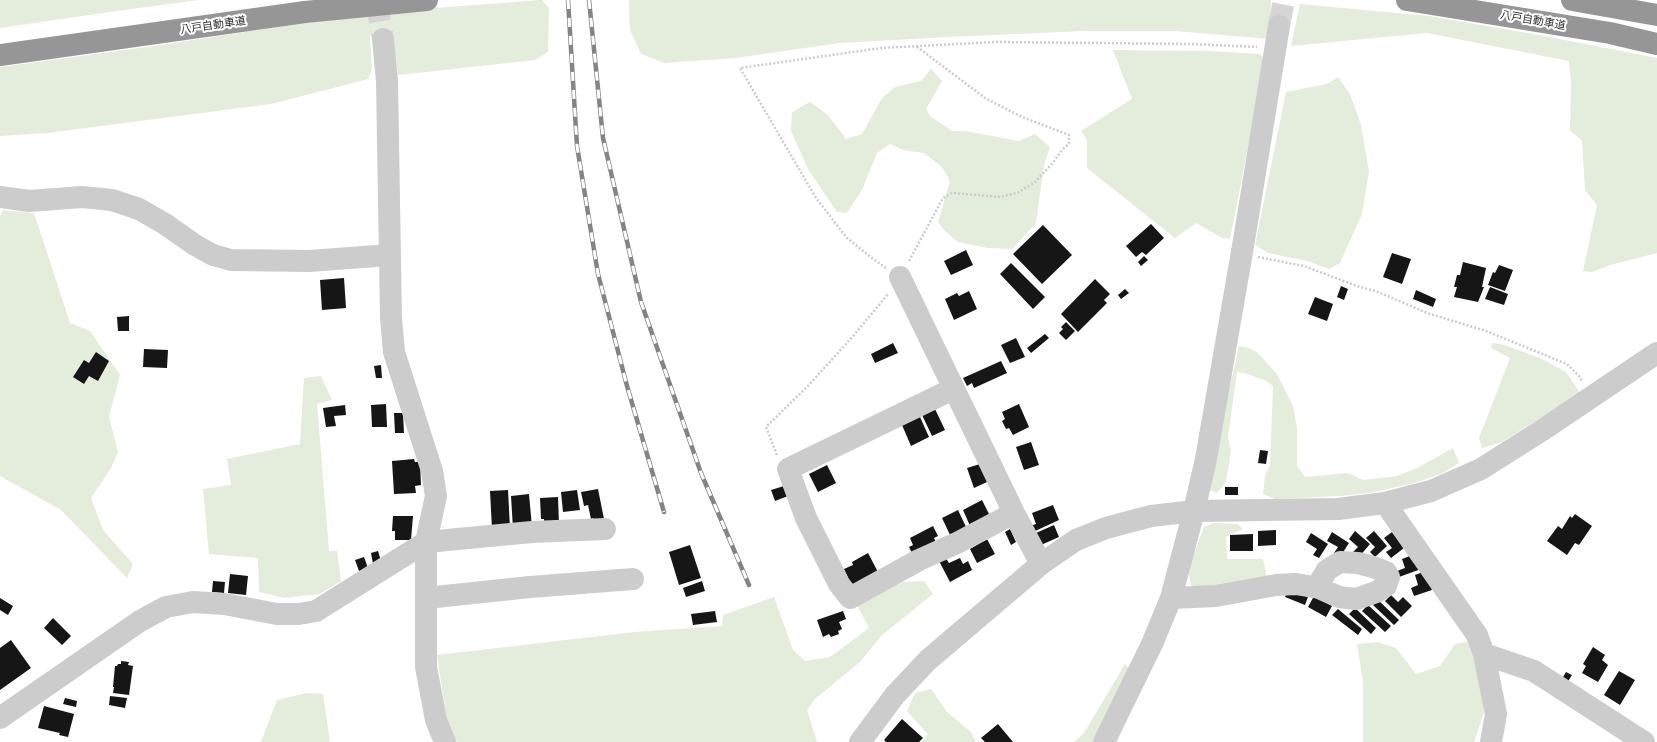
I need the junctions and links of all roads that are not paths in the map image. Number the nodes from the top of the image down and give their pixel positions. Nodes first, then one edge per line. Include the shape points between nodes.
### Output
1 (427, 0) edge
2 (1407, 0) edge
3 (1572, 0) edge
4 (301, 6) edge
5 (1657, 15) edge
6 (1279, 26) tunnel mouth
7 (383, 39) tunnel mouth
8 (0, 41) edge
9 (1657, 44) edge
10 (0, 55) edge
11 (0, 197) edge
12 (390, 255) junction
13 (900, 277) road end
14 (1657, 353) edge
15 (953, 389) junction
16 (1385, 503) junction
17 (1194, 511) junction
18 (1014, 513) junction
19 (605, 529) dead end
20 (426, 542) junction
21 (1040, 564) junction
22 (633, 579) dead end
23 (1319, 588) dead end
24 (426, 598) junction
25 (1171, 598) junction
26 (1484, 654) junction
27 (0, 718) edge
28 (444, 742) edge
29 (860, 742) edge
30 (1104, 742) edge
31 (1491, 742) edge
32 (1644, 742) edge

1 - 4 highway, 八戸自動車道, bridge
2 - 9 highway, 八戸自動車道 via 1610,33
3 - 5 highway
4 - 8 highway, 八戸自動車道
4 - 10 highway, 八戸自動車道
6 - 17 street via 1206,459
7 - 12 street via 387,81
11 - 12 street via 29,201 82,197 112,200 139,209 213,255 231,260 309,261
12 - 20 street via 394,352 432,471 436,496
13 - 15 street
14 - 16 street via 1481,469 1431,491
15 - 18 street
15 - 18 street via 788,470 806,518 838,584 850,598
16 - 17 street via 1338,509
16 - 26 street via 1477,635
17 - 21 street via 1151,516 1106,528 1076,540
17 - 25 street
18 - 21 street
19 - 20 street via 532,532
20 - 24 street
20 - 27 street via 316,611 277,614 224,604 193,602 166,607 140,621
21 - 29 street via 928,660 895,695
22 - 24 street
23 - 25 street via 1296,584 1276,585 1216,596
24 - 28 street via 426,667 436,720
25 - 30 street via 1152,644
26 - 31 street via 1496,714
26 - 32 street via 1534,671

